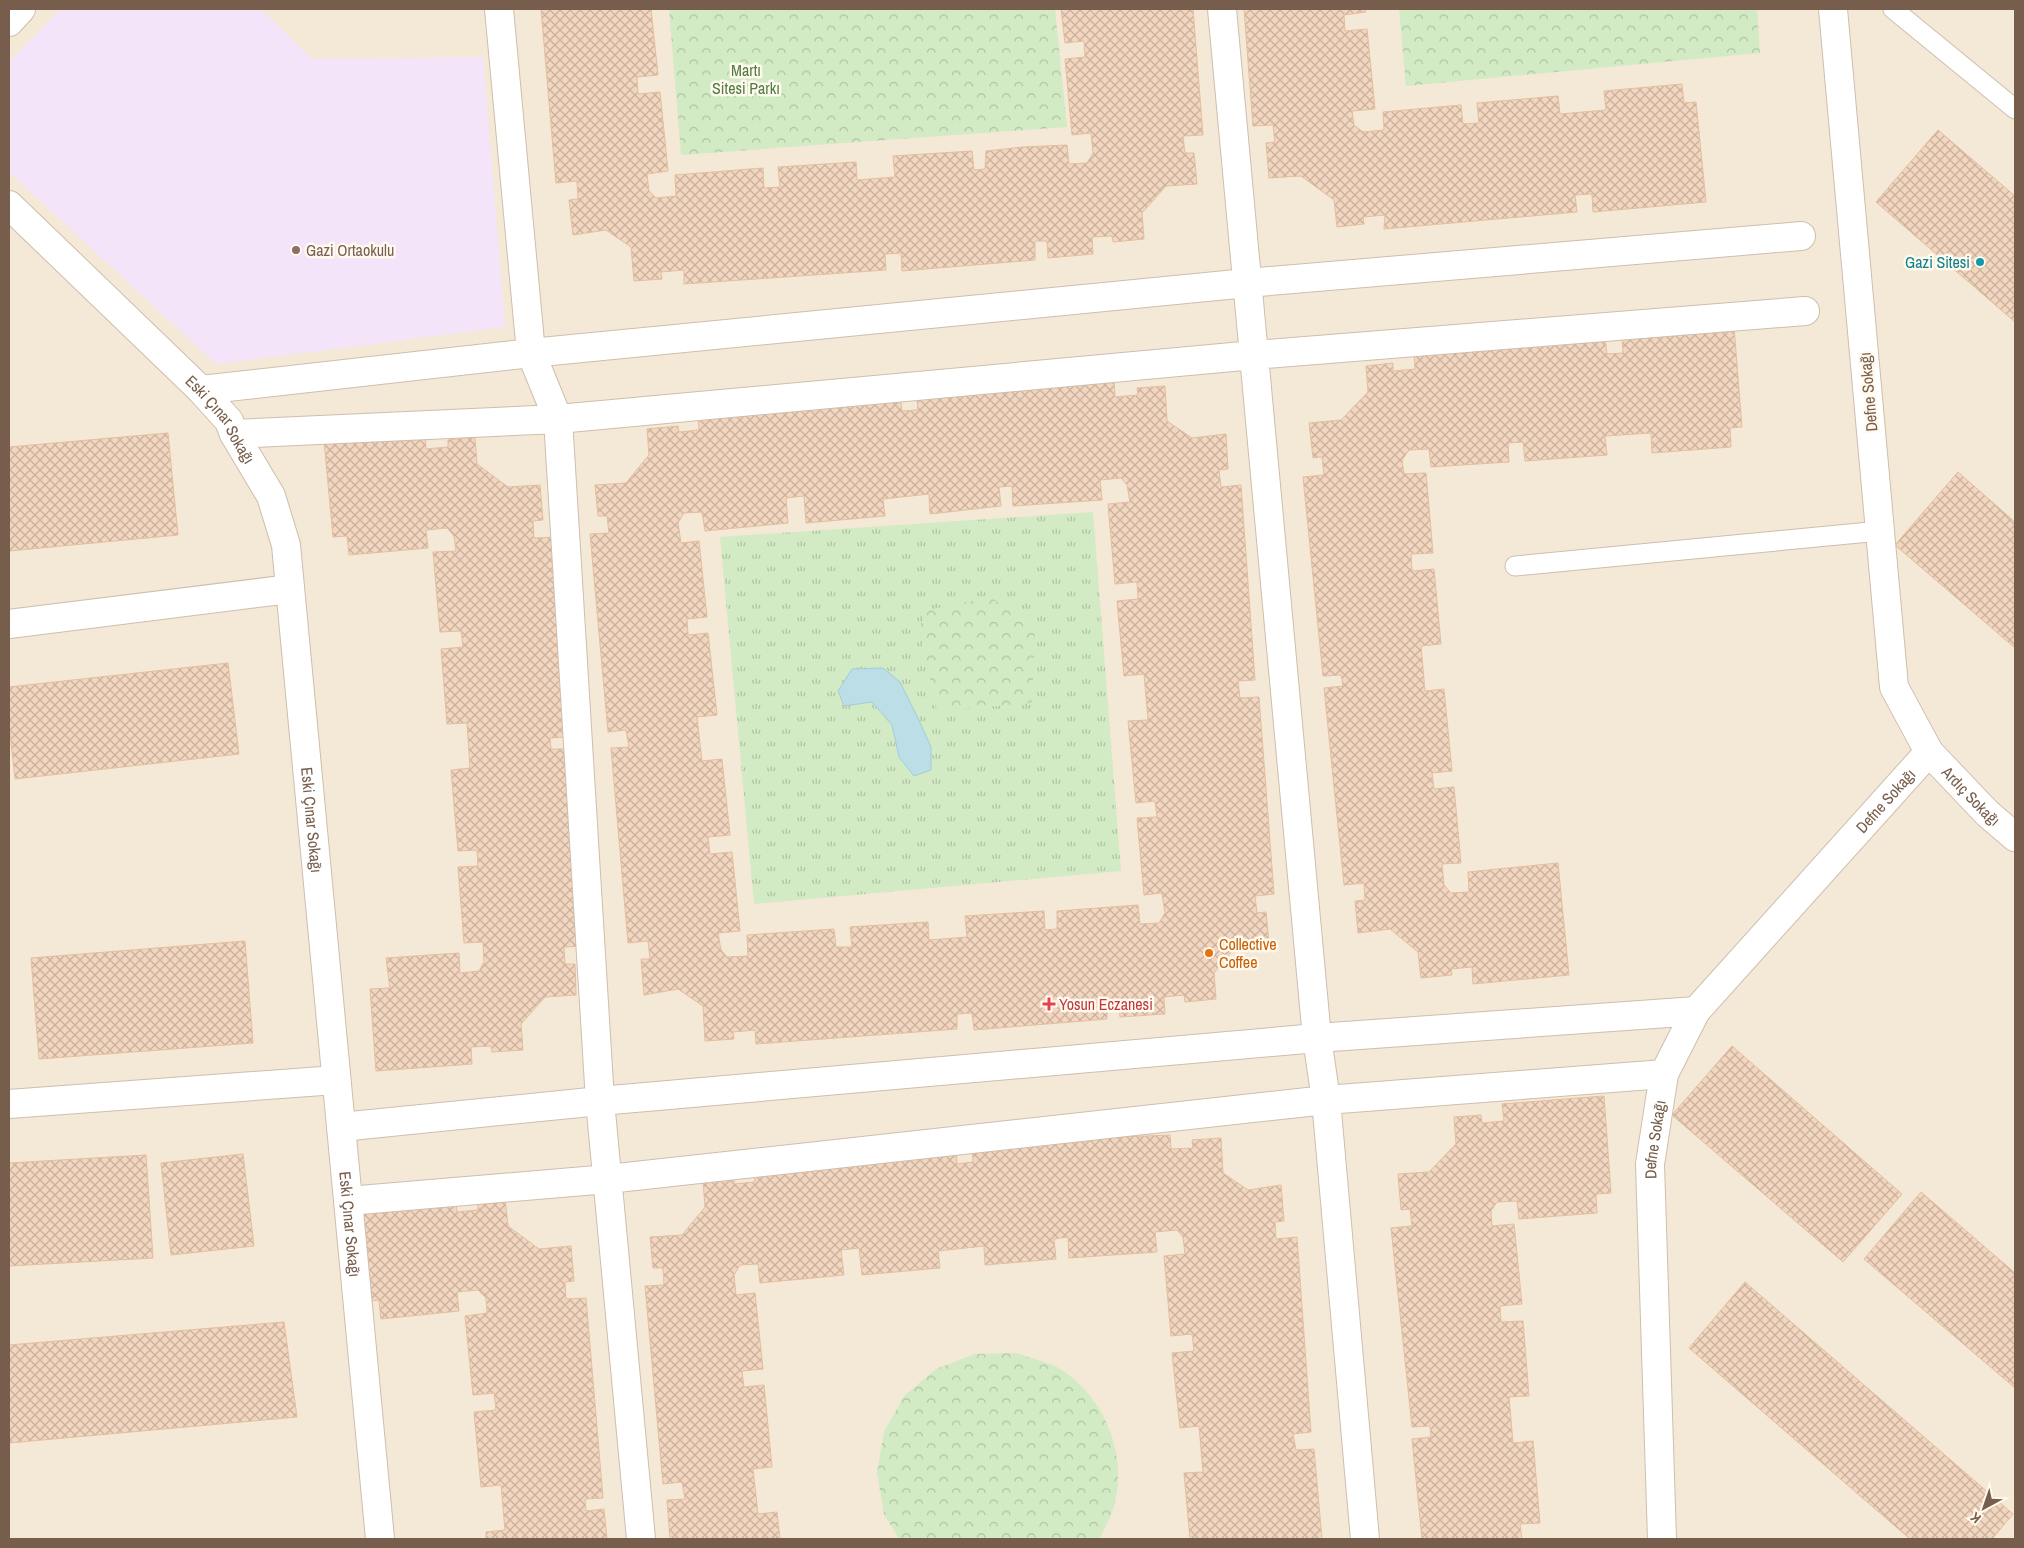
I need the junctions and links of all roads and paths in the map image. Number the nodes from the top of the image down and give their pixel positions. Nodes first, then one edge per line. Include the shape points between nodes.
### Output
1 (21, 9) edge
2 (499, 9) edge
3 (1222, 9) edge
4 (1833, 9) edge
5 (1893, 9) edge
6 (9, 22) edge
7 (2015, 109) edge
8 (9, 205) edge
9 (1801, 236) dead end
10 (1247, 283) junction
11 (1805, 311) dead end
12 (531, 353) junction
13 (1254, 355) junction
14 (201, 390) junction
15 (558, 418) junction
16 (234, 434) junction
17 (1880, 531) junction
18 (1515, 566) dead end
19 (290, 589) junction
20 (9, 624) edge
21 (1929, 752) junction
22 (2015, 837) edge
23 (1696, 1011) junction
24 (1317, 1038) junction
25 (1664, 1074) junction
26 (336, 1080) junction
27 (1326, 1100) junction
28 (600, 1102) junction
29 (9, 1104) edge
30 (341, 1127) junction
31 (608, 1178) junction
32 (348, 1201) junction
33 (380, 1539) edge
34 (641, 1539) edge
35 (1364, 1539) edge
36 (1662, 1539) edge

1 - 6 street
2 - 12 street
3 - 10 street
4 - 17 street, Defne Sokağı
5 - 7 lane
8 - 14 street, Eski Çınar Sokağı
9 - 10 street
10 - 12 street
10 - 13 street
11 - 13 street
12 - 14 street
12 - 15 street
13 - 15 street
13 - 24 street
14 - 16 street, Eski Çınar Sokağı via 230,421
15 - 16 street
15 - 28 street
16 - 19 street, Eski Çınar Sokağı via 271,496 286,545
17 - 18 lane
17 - 21 street, Defne Sokağı via 1894,687
19 - 20 street
19 - 26 street, Eski Çınar Sokağı
21 - 22 street, Ardıç Sokağı via 1987,813
21 - 23 street, Defne Sokağı
23 - 24 street
23 - 25 street, Defne Sokağı
24 - 27 street
24 - 28 street
25 - 27 street
25 - 36 street, Defne Sokağı via 1650,1164
26 - 29 street
26 - 30 street, Eski Çınar Sokağı
27 - 31 street
27 - 35 street
28 - 30 street
28 - 31 street
30 - 32 street, Eski Çınar Sokağı
31 - 32 street
31 - 34 street
32 - 33 street, Eski Çınar Sokağı

